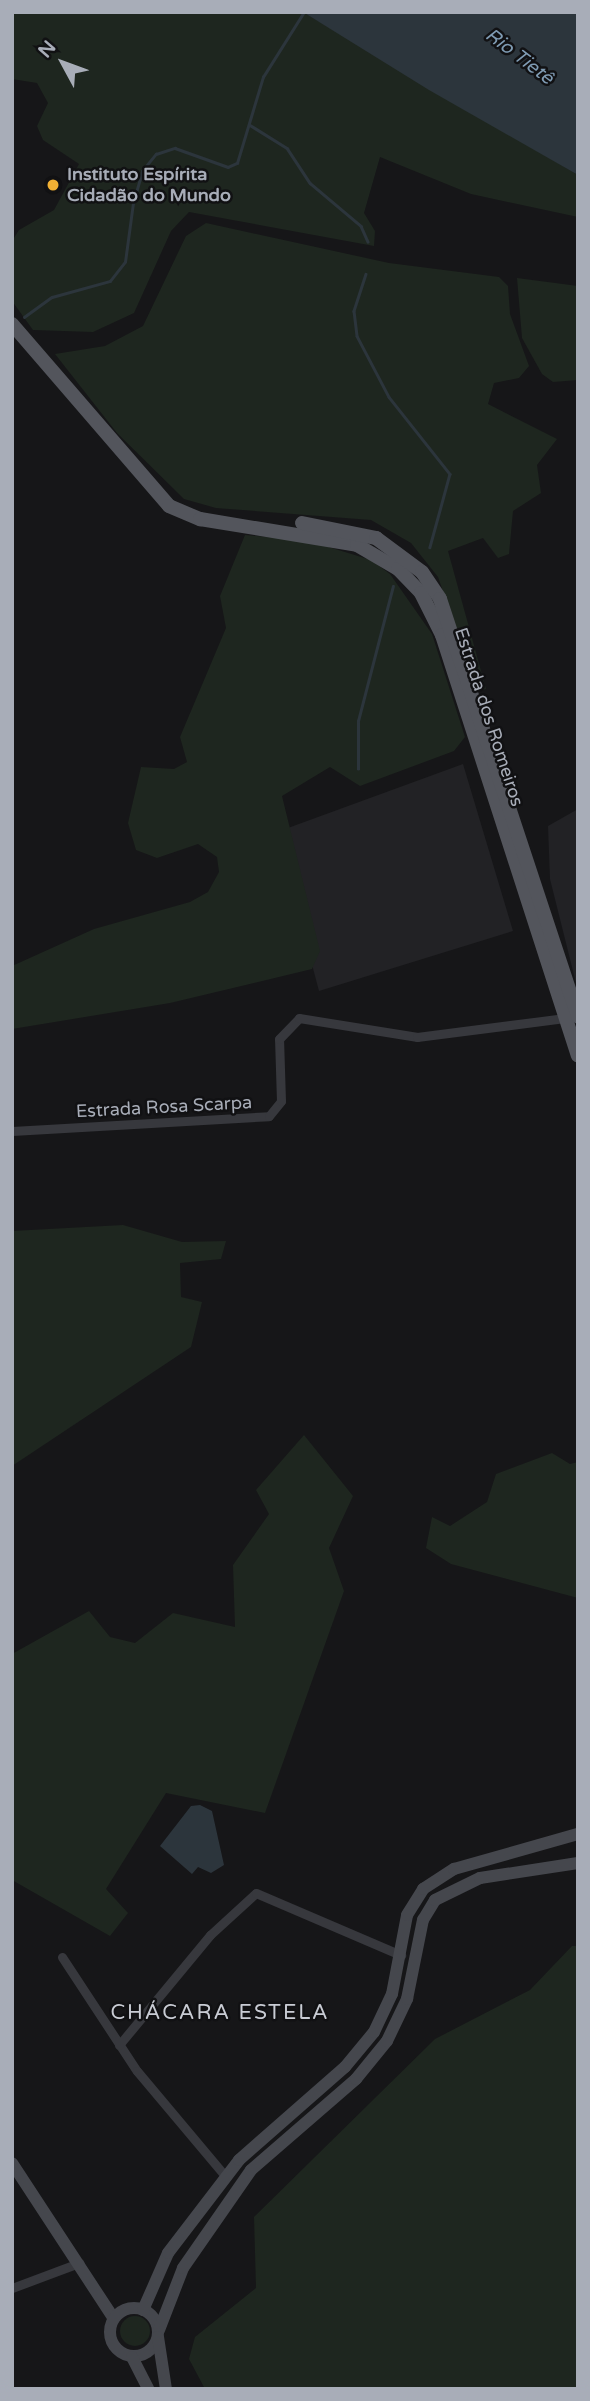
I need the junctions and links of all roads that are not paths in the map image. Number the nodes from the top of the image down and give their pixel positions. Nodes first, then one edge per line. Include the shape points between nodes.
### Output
1 (12, 324) edge
2 (571, 1017) edge
3 (578, 1056) edge
4 (12, 1131) edge
5 (578, 1834) edge
6 (559, 1842) junction
7 (578, 1863) edge
8 (562, 1865) junction
9 (401, 1955) junction
10 (62, 1958) dead end
11 (120, 2045) junction
12 (12, 2163) edge
13 (226, 2177) junction
14 (79, 2263) junction
15 (12, 2288) edge
16 (143, 2310) junction
17 (114, 2319) junction
18 (158, 2333) junction
19 (132, 2357) junction
20 (148, 2389) edge
21 (166, 2389) edge

1 - 2 main road, Estrada dos Romeiros via 155,496 183,514 230,523 286,521 360,532 406,557 432,584 453,630
2 - 3 main road, Estrada dos Romeiros
2 - 4 street, Estrada Rosa Scarpa via 417,1037 299,1018 279,1039 281,1101 269,1116
5 - 6 street
6 - 8 street
6 - 9 street via 438,1877 412,1905
7 - 8 street
8 - 18 street via 480,1878 435,1900 423,1920 407,1999 387,2040 356,2078 251,2170 183,2268
9 - 11 street via 256,1892 210,1935
9 - 13 street via 387,2007 365,2045 256,2141
10 - 11 street
11 - 13 street
12 - 14 street
13 - 16 street via 168,2253
14 - 15 street
14 - 17 street
16 - 17 street via 124,2311
16 - 18 street
17 - 19 street via 111,2340
18 - 19 street via 146,2354
18 - 21 street
19 - 20 street

